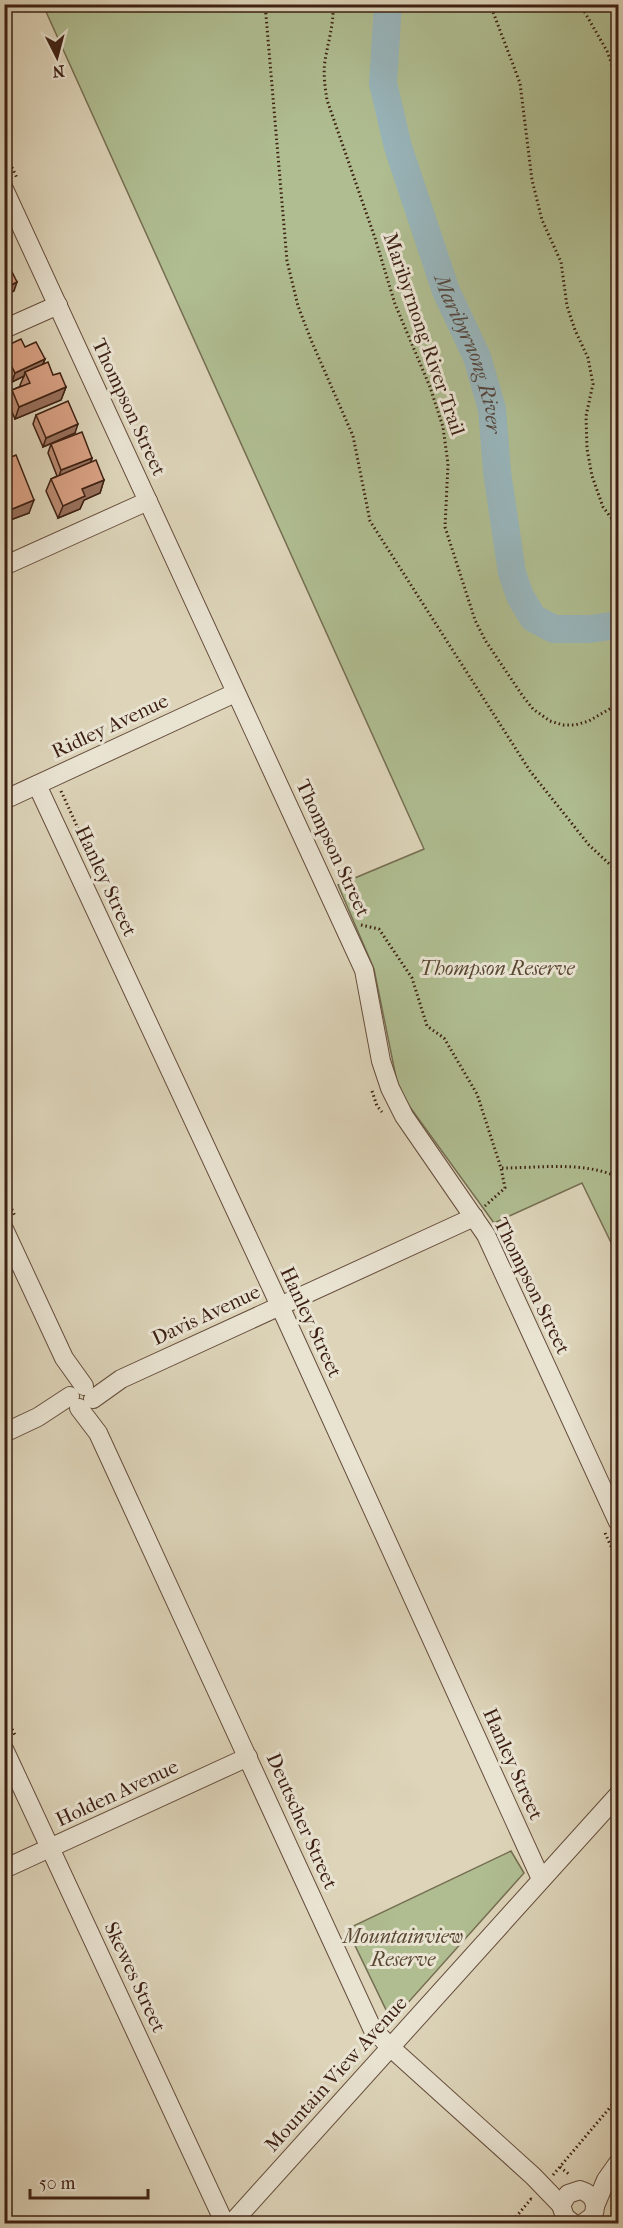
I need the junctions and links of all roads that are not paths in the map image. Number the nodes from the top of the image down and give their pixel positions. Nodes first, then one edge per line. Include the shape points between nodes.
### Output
1 (4, 189) edge
2 (58, 305) junction
3 (4, 329) edge
4 (148, 501) junction
5 (4, 566) edge
6 (235, 693) junction
7 (37, 785) junction
8 (4, 800) edge
9 (474, 1217) junction
10 (4, 1229) edge
11 (280, 1306) junction
12 (82, 1397) junction
13 (4, 1433) edge
14 (618, 1522) edge
15 (4, 1749) edge
16 (248, 1757) junction
17 (618, 1795) edge
18 (50, 1848) junction
19 (4, 1869) edge
20 (541, 1879) junction
21 (389, 2046) junction
22 (618, 2163) edge
23 (541, 2181) junction
24 (559, 2212) edge
25 (590, 2212) edge
26 (225, 2223) edge
27 (231, 2223) edge

1 - 2 street, Thompson Street
2 - 3 street
2 - 4 street, Thompson Street
4 - 5 street
4 - 6 street, Thompson Street
6 - 7 street, Ridley Avenue
6 - 9 street, Thompson Street via 364,970 390,1088 404,1116
7 - 8 street, Ridley Avenue
7 - 11 street, Hanley Street
9 - 11 street, Davis Avenue
9 - 14 street, Thompson Street via 486,1235
10 - 12 street, Deutscher Street
11 - 12 street, Davis Avenue
11 - 20 street, Hanley Street
12 - 13 street, Davis Avenue
12 - 16 street, Deutscher Street
15 - 18 street, Skewes Street
16 - 18 street, Holden Avenue
16 - 21 street, Deutscher Street via 372,2028
17 - 20 street, Mountain View Avenue
18 - 19 street, Holden Avenue
18 - 26 street, Skewes Street
20 - 21 street, Mountain View Avenue
21 - 23 street, Deutscher Street
21 - 27 street, Mountain View Avenue
22 - 25 street
23 - 24 street, Deutscher Street
23 - 25 street, Deutscher Street via 563,2189
24 - 25 street, Deutscher Street via 565,2217

